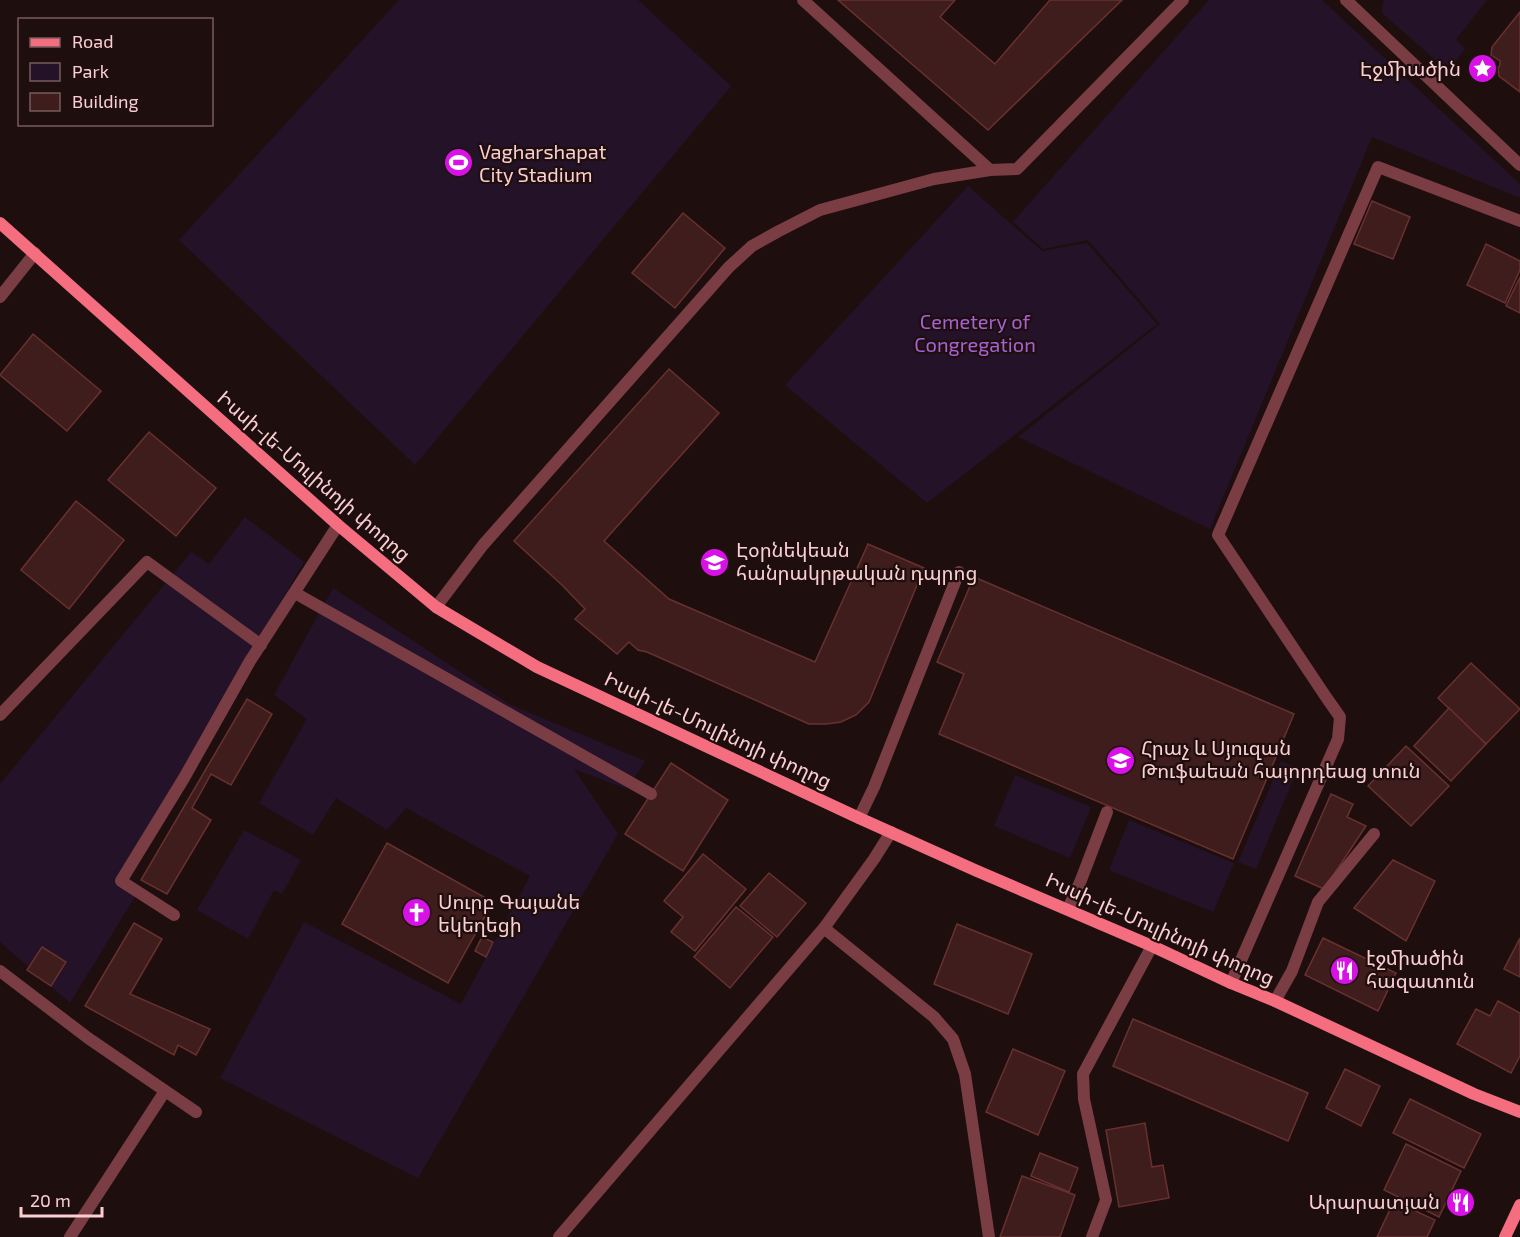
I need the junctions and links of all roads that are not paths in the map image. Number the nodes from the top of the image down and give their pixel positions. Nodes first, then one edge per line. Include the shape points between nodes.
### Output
1 (803, 0) edge
2 (1183, 0) edge
3 (1346, 0) edge
4 (1520, 165) edge
5 (990, 170) junction
6 (1520, 221) edge
7 (0, 223) edge
8 (35, 253) junction
9 (0, 297) edge
10 (338, 525) junction
11 (959, 572) dead end
12 (295, 593) junction
13 (436, 607) junction
14 (261, 645) junction
15 (0, 716) edge
16 (651, 794) dead end
17 (1107, 813) dead end
18 (859, 818) junction
19 (891, 832) junction
20 (1374, 834) dead end
21 (1068, 909) junction
22 (174, 915) dead end
23 (824, 928) junction
24 (1152, 946) junction
25 (0, 971) edge
26 (1231, 983) junction
27 (1275, 1001) junction
28 (165, 1091) junction
29 (196, 1112) dead end
30 (1520, 1112) edge
31 (1520, 1205) edge
32 (70, 1237) edge
33 (559, 1237) edge
34 (989, 1237) edge
35 (1092, 1237) edge
36 (1505, 1237) edge

1 - 5 street
2 - 5 street via 1017,169
3 - 4 street
5 - 13 street via 934,179 820,210 752,246 729,267 483,545
6 - 26 street via 1378,167 1218,535 1340,717 1338,739
7 - 8 street, Իսսի-լե-Մուլինոյի փողոց
8 - 9 street
8 - 10 street, Իսսի-լե-Մուլինոյի փողոց
10 - 12 street
10 - 13 street, Իսսի-լե-Մուլինոյի փողոց
11 - 18 street
12 - 14 street
12 - 16 street
13 - 18 street, Իսսի-լե-Մուլինոյի փողոց via 537,667
14 - 15 street via 147,562
14 - 22 street via 121,881
17 - 21 street
18 - 19 street, Իսսի-լե-Մուլինոյի փողոց
19 - 21 street, Իսսի-լե-Մուլինոյի փողոց
19 - 23 street
20 - 27 street via 1318,902 1292,970
21 - 24 street, Իսսի-լե-Մուլինոյի փողոց
23 - 33 street
23 - 34 street via 934,1017 953,1039 965,1074
24 - 26 street, Իսսի-լե-Մուլինոյի փողոց
24 - 35 street via 1083,1074 1084,1100 1106,1200
25 - 28 street
26 - 27 street, Իսսի-լե-Մուլինոյի փողոց
27 - 30 street, Իսսի-լե-Մուլինոյի փողոց
28 - 29 street
28 - 32 street
31 - 36 street

